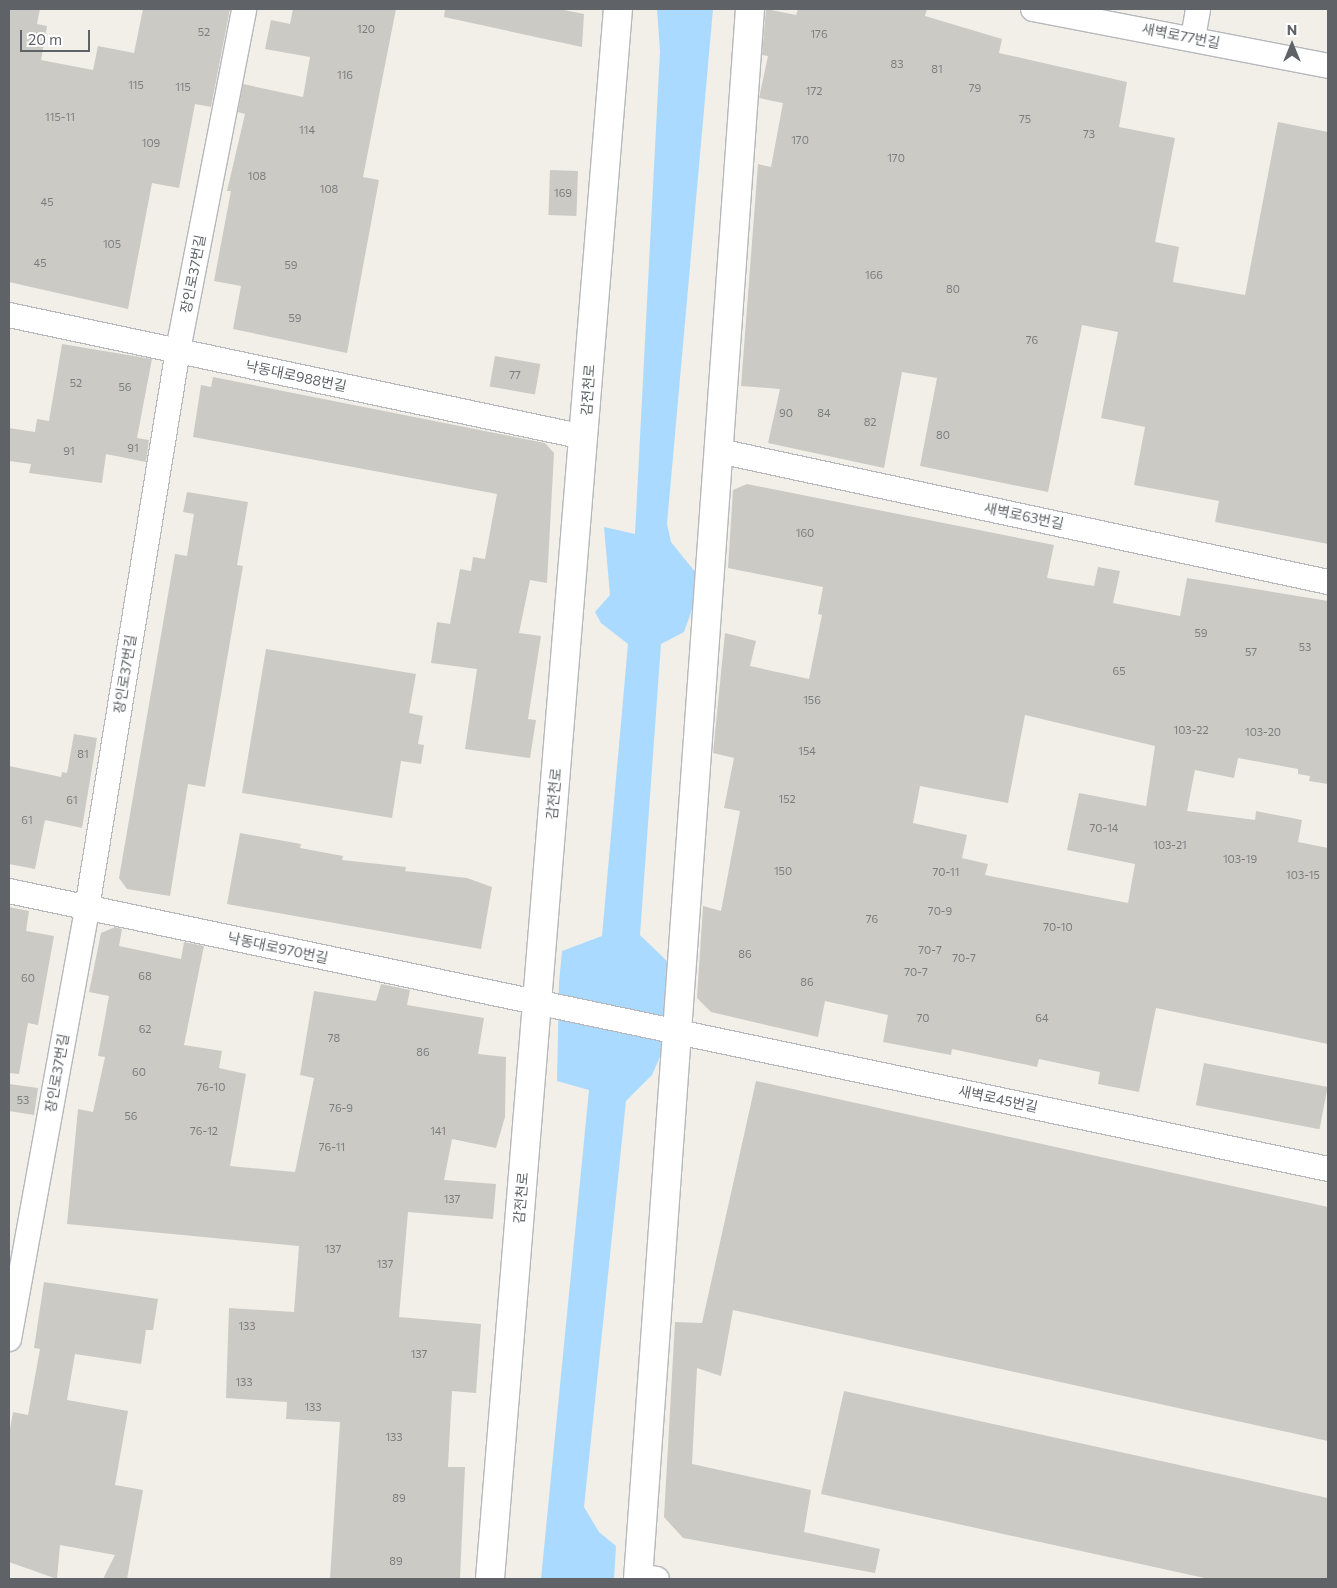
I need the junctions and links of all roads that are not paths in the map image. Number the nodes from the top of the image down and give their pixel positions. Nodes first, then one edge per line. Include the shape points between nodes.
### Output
1 (244, 9) edge
2 (618, 9) edge
3 (750, 9) edge
4 (1033, 9) edge
5 (1198, 9) edge
6 (1193, 38) junction
7 (1328, 66) edge
8 (9, 315) edge
9 (178, 350) junction
10 (584, 437) junction
11 (719, 451) junction
12 (1328, 582) edge
13 (9, 891) edge
14 (87, 908) junction
15 (542, 1004) junction
16 (673, 1029) junction
17 (1328, 1169) edge
18 (9, 1339) edge
19 (644, 1578) edge
20 (490, 1579) edge

1 - 9 street, 장인로37번길
2 - 10 street, 감전천로
3 - 11 street
4 - 6 street, 새벽로77번길
5 - 6 street
6 - 7 street, 새벽로77번길
8 - 9 street, 낙동대로988번길
9 - 10 street, 낙동대로988번길
9 - 14 street, 장인로37번길
10 - 15 street, 감전천로
11 - 12 street, 새벽로63번길
11 - 16 street
13 - 14 street, 낙동대로970번길
14 - 15 street, 낙동대로970번길
14 - 18 street, 장인로37번길
15 - 16 street, 낙동대로970번길
15 - 20 street, 감전천로
16 - 17 street, 새벽로45번길
16 - 19 street

